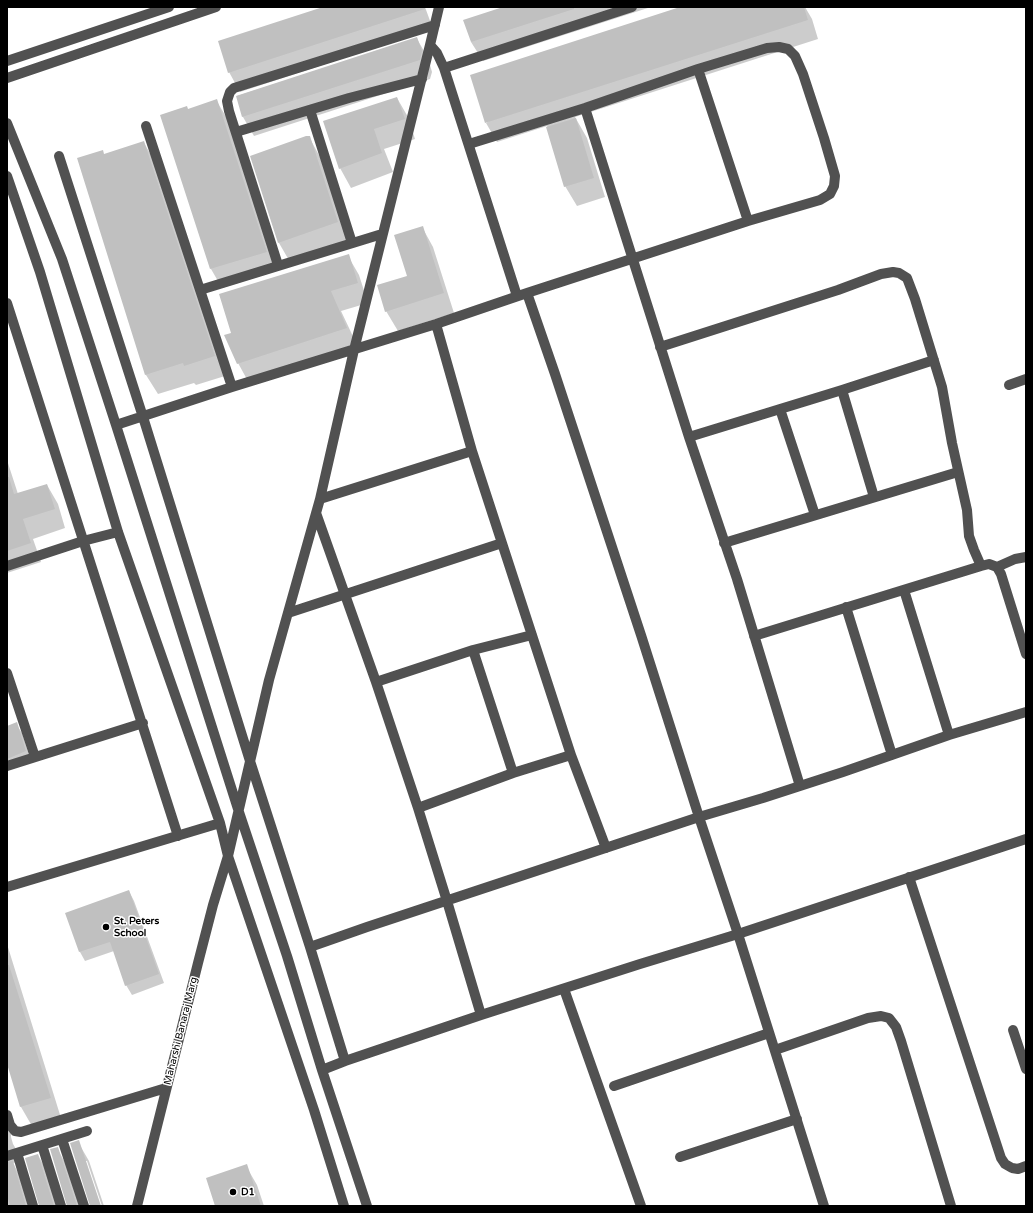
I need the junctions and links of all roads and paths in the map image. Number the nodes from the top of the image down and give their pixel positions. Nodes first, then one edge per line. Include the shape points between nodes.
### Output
1 (169, 7) edge
2 (216, 7) edge
3 (438, 7) edge
4 (632, 7) edge
5 (435, 25) junction
6 (430, 45) junction
7 (7, 62) edge
8 (444, 68) junction
9 (698, 69) junction
10 (7, 78) edge
11 (422, 79) junction
12 (585, 108) junction
13 (310, 110) junction
14 (7, 123) edge
15 (146, 126) dead end
16 (236, 132) junction
17 (469, 144) junction
18 (58, 156) dead end
19 (7, 176) edge
20 (748, 221) junction
21 (382, 234) junction
22 (352, 242) junction
23 (632, 258) junction
24 (278, 265) junction
25 (200, 290) junction
26 (522, 294) junction
27 (7, 304) edge
28 (436, 324) junction
29 (660, 347) junction
30 (354, 350) junction
31 (934, 360) junction
32 (1026, 379) edge
33 (1008, 385) dead end
34 (232, 387) junction
35 (842, 390) junction
36 (780, 409) junction
37 (143, 417) junction
38 (116, 425) junction
39 (689, 437) junction
40 (472, 451) junction
41 (958, 472) junction
42 (874, 497) junction
43 (320, 499) junction
44 (316, 513) junction
45 (815, 515) junction
46 (118, 532) junction
47 (83, 541) junction
48 (502, 543) junction
49 (724, 543) junction
50 (1026, 557) edge
51 (7, 566) edge
52 (981, 566) junction
53 (997, 567) junction
54 (904, 590) junction
55 (345, 594) junction
56 (846, 607) junction
57 (288, 613) junction
58 (532, 635) junction
59 (754, 636) junction
60 (473, 650) junction
61 (1026, 654) edge
62 (7, 673) edge
63 (376, 682) junction
64 (1026, 712) edge
65 (143, 723) junction
66 (949, 735) junction
67 (571, 755) junction
68 (892, 755) junction
69 (35, 757) junction
70 (250, 761) junction
71 (7, 766) edge
72 (514, 773) junction
73 (800, 786) junction
74 (418, 808) junction
75 (238, 809) junction
76 (699, 817) junction
77 (220, 823) junction
78 (178, 836) junction
79 (1026, 839) edge
80 (606, 848) junction
81 (228, 856) junction
82 (909, 877) junction
83 (7, 887) edge
84 (447, 901) junction
85 (738, 934) junction
86 (310, 947) junction
87 (564, 988) junction
88 (481, 1015) junction
89 (1013, 1030) dead end
90 (769, 1033) junction
91 (775, 1050) junction
92 (346, 1061) junction
93 (1026, 1069) edge
94 (322, 1070) junction
95 (614, 1086) dead end
96 (166, 1088) junction
97 (7, 1116) edge
98 (796, 1119) junction
99 (87, 1131) dead end
100 (62, 1139) junction
101 (42, 1145) junction
102 (17, 1153) junction
103 (7, 1156) edge
104 (680, 1157) dead end
105 (1026, 1166) edge
106 (33, 1206) edge
107 (61, 1206) edge
108 (84, 1206) edge
109 (137, 1206) edge
110 (344, 1206) edge
111 (367, 1206) edge
112 (641, 1206) edge
113 (824, 1206) edge
114 (951, 1206) edge

1 - 7 street
2 - 10 street
3 - 5 street, Maharshi Banaraj Marg
4 - 8 street
5 - 6 street, Maharshi Banaraj Marg
5 - 16 street via 234,88 227,101
6 - 8 street
6 - 11 street, Maharshi Banaraj Marg
8 - 17 street
9 - 12 street
9 - 20 street
9 - 20 street via 767,48 788,48 798,62 824,138 835,176 830,194 820,200
11 - 13 street
11 - 21 street, Maharshi Banaraj Marg
12 - 17 street
12 - 23 street
13 - 16 street
13 - 22 street
14 - 38 street via 62,259
15 - 25 street
16 - 24 street
17 - 26 street
18 - 37 street
19 - 46 street via 40,272
20 - 23 street
21 - 22 street
21 - 30 street, Maharshi Banaraj Marg
22 - 24 street
23 - 26 street
23 - 29 street
24 - 25 street
25 - 34 street
26 - 28 street
26 - 76 street via 555,374
27 - 47 street
28 - 30 street
28 - 40 street
29 - 31 street via 893,272 907,278
29 - 39 street
30 - 34 street
30 - 43 street, Maharshi Banaraj Marg
31 - 35 street
31 - 41 street via 942,387
32 - 33 street
34 - 37 street
35 - 36 street
35 - 42 street
36 - 39 street
36 - 45 street
37 - 38 street
37 - 70 street
38 - 75 street
39 - 49 street
40 - 43 street
40 - 48 street
41 - 42 street
41 - 52 street via 968,510 969,536
42 - 45 street
43 - 44 street, Maharshi Banaraj Marg
44 - 55 street
44 - 57 street, Maharshi Banaraj Marg
45 - 49 street
46 - 47 street
46 - 77 street
47 - 51 street
47 - 65 street
48 - 55 street
48 - 58 street
49 - 59 street
50 - 53 street
52 - 53 street via 989,564
52 - 54 street
53 - 61 street
54 - 56 street
54 - 66 street
55 - 57 street
55 - 63 street
56 - 59 street
56 - 68 street
57 - 70 street, Maharshi Banaraj Marg
58 - 60 street
58 - 67 street
59 - 73 street
60 - 63 street
60 - 72 street
62 - 69 street
63 - 74 street
64 - 66 street
65 - 69 street
65 - 78 street
66 - 68 street
67 - 72 street
67 - 80 street
68 - 73 street
69 - 71 street
70 - 75 street, Maharshi Banaraj Marg
70 - 86 street
72 - 74 street
73 - 76 street
74 - 84 street
75 - 81 street, Maharshi Banaraj Marg
75 - 94 street
76 - 80 street
76 - 85 street
77 - 78 street
77 - 81 street
78 - 83 street
79 - 82 street
80 - 84 street
81 - 96 street, Maharshi Banaraj Marg
81 - 110 street
82 - 85 street
82 - 105 street via 1001,1158 1012,1168
84 - 86 street
84 - 88 street
85 - 87 street
85 - 90 street
86 - 92 street
87 - 88 street
87 - 112 street
88 - 92 street
89 - 93 street
90 - 91 street
90 - 95 street
91 - 98 street
91 - 114 street via 868,1018 889,1018 896,1027 901,1042
92 - 94 street
94 - 111 street
96 - 97 street via 21,1132 15,1131
96 - 109 street, Maharshi Banaraj Marg
98 - 104 street
98 - 113 street
99 - 100 street
100 - 101 street
100 - 108 street
101 - 102 street
101 - 107 street
102 - 103 street
102 - 106 street

